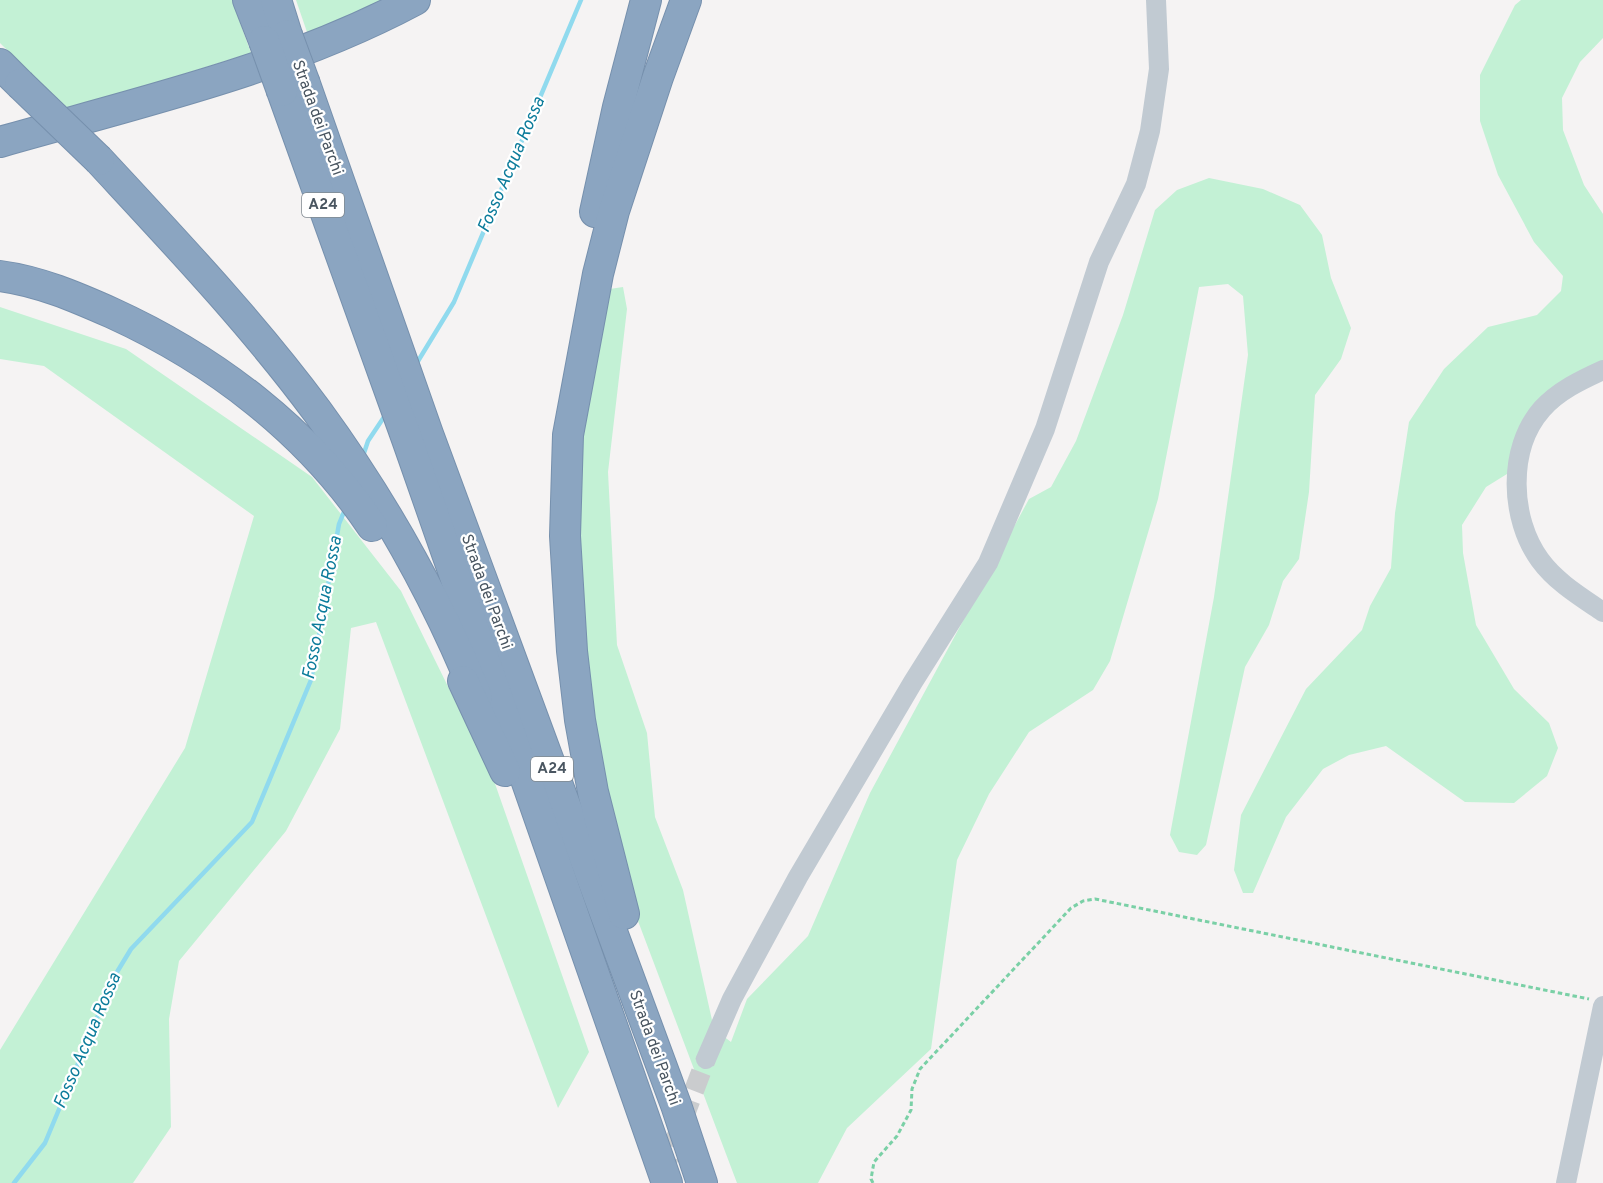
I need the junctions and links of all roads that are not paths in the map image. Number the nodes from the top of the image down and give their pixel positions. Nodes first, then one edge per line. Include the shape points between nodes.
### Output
1 (248, 0) edge
2 (276, 0) edge
3 (415, 0) edge
4 (646, 0) edge
5 (686, 0) edge
6 (1156, 0) edge
7 (275, 38) junction
8 (10, 74) edge
9 (0, 142) edge
10 (0, 276) edge
11 (1603, 370) edge
12 (568, 435) junction
13 (418, 438) junction
14 (368, 502) junction
15 (1603, 612) edge
16 (1597, 1003) edge
17 (706, 1059) tunnel mouth
18 (625, 1064) junction
19 (676, 1105) junction
20 (667, 1183) edge
21 (702, 1183) edge
22 (1566, 1183) edge

1 - 7 highway, Strada dei Parchi / A24
2 - 7 highway, Strada dei Parchi / A24
3 - 9 highway via 340,38 224,78
4 - 12 highway via 584,266 571,358
5 - 12 highway via 614,211
6 - 17 lane via 1159,69 1150,131 1136,184 1099,262 1045,429 988,563 798,877 732,999
7 - 13 highway, Strada dei Parchi / A24, bridge
8 - 14 highway, bridge via 99,160 260,338 317,412
10 - 14 highway via 69,294 186,351 278,418 338,481
11 - 15 lane via 1558,395 1537,416 1522,447 1517,491 1522,522 1540,561
12 - 19 highway via 565,556 580,720 603,836
13 - 18 highway, Strada dei Parchi / A24
13 - 19 highway, Strada dei Parchi / A24
14 - 18 highway via 415,564 450,633
16 - 22 lane
18 - 20 highway, Strada dei Parchi / A24
19 - 21 highway, Strada dei Parchi / A24

